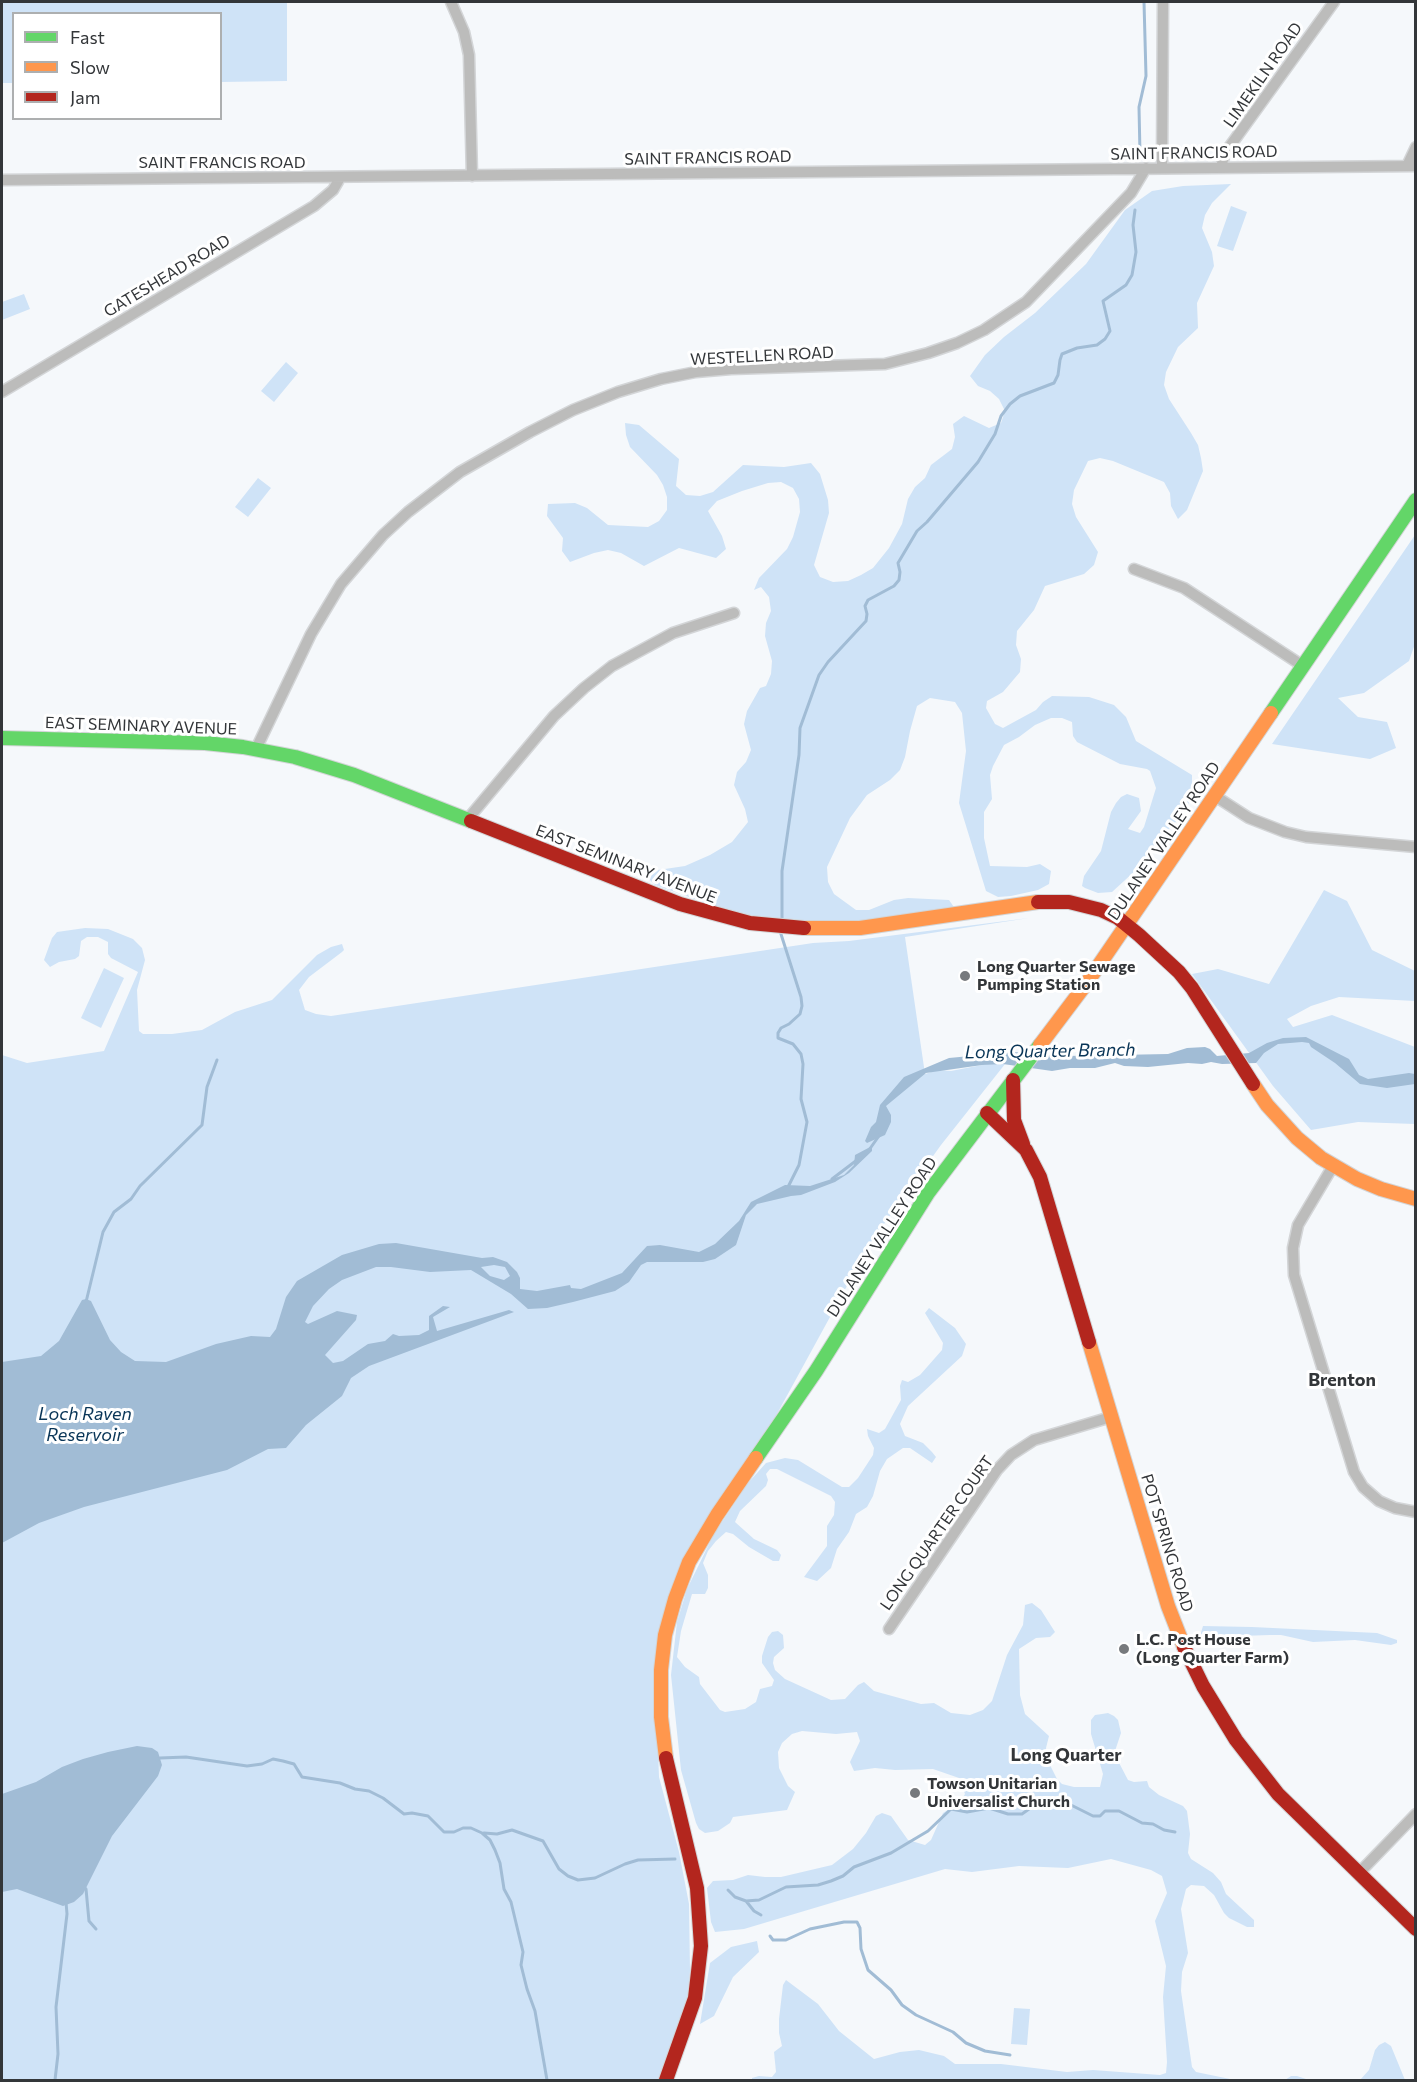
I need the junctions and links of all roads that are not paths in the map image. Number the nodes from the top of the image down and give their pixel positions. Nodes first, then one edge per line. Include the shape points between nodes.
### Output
1 (451, 2) edge
2 (1163, 2) edge
3 (1334, 2) edge
4 (1416, 147) edge
5 (1411, 166) edge
6 (1221, 167) junction
7 (1146, 168) junction
8 (1162, 168) junction
9 (472, 176) junction
10 (340, 178) junction
11 (2, 180) edge
12 (2, 392) edge
13 (1416, 500) edge
14 (1134, 569) dead end
15 (734, 613) dead end
16 (1303, 666) junction
17 (2, 738) edge
18 (256, 749) junction
19 (1215, 796) junction
20 (467, 820) junction
21 (1416, 847) edge
22 (1127, 925) junction
23 (1013, 1080) junction
24 (987, 1113) junction
25 (1026, 1150) junction
26 (1333, 1166) junction
27 (1416, 1199) edge
28 (1111, 1417) junction
29 (1416, 1512) edge
30 (889, 1629) dead end
31 (1416, 1814) edge
32 (1358, 1874) junction
33 (1416, 1929) edge
34 (666, 2080) edge

1 - 9 street via 469,54
2 - 8 street
3 - 6 street, LIMEKILN ROAD via 1226,153
4 - 5 street
5 - 6 street, SAINT FRANCIS ROAD
6 - 8 street, SAINT FRANCIS ROAD
7 - 8 street, SAINT FRANCIS ROAD
7 - 9 street, SAINT FRANCIS ROAD
7 - 18 street, WESTELLEN ROAD via 1131,193 1026,302 957,343 885,364 731,369 661,380 573,410 460,472 401,518 341,584 310,634
9 - 10 street, SAINT FRANCIS ROAD
10 - 11 street, SAINT FRANCIS ROAD
10 - 12 street, GATESHEAD ROAD via 315,207
13 - 16 street, DULANEY VALLEY ROAD
14 - 16 street via 1184,588
15 - 20 street via 673,633 612,666 554,716
16 - 19 street, DULANEY VALLEY ROAD
17 - 18 street, EAST SEMINARY AVENUE via 163,741
18 - 20 street, EAST SEMINARY AVENUE via 336,769
19 - 21 street via 1249,818 1285,832
19 - 22 street, DULANEY VALLEY ROAD
20 - 22 street, EAST SEMINARY AVENUE via 694,909 736,920 781,927 860,928 1052,901 1101,910
22 - 23 street, DULANEY VALLEY ROAD
22 - 26 street, EAST SEMINARY AVENUE via 1150,943 1192,988 1267,1106 1286,1128
23 - 24 street, DULANEY VALLEY ROAD
23 - 25 street via 1014,1120
24 - 25 street, POT SPRING ROAD
24 - 34 street, DULANEY VALLEY ROAD via 906,1225 816,1371 713,1521 689,1562 675,1599 662,1660 661,1717 668,1768 697,1888 701,1946 695,1998
25 - 28 street, POT SPRING ROAD via 1043,1186
26 - 27 street, EAST SEMINARY AVENUE via 1381,1189
26 - 29 street via 1298,1225 1293,1248 1294,1275 1353,1472 1379,1501
28 - 30 street, LONG QUARTER COURT via 1034,1440 1011,1455
28 - 32 street, POT SPRING ROAD via 1168,1606 1203,1686 1267,1780
31 - 32 street
32 - 33 street, POT SPRING ROAD

